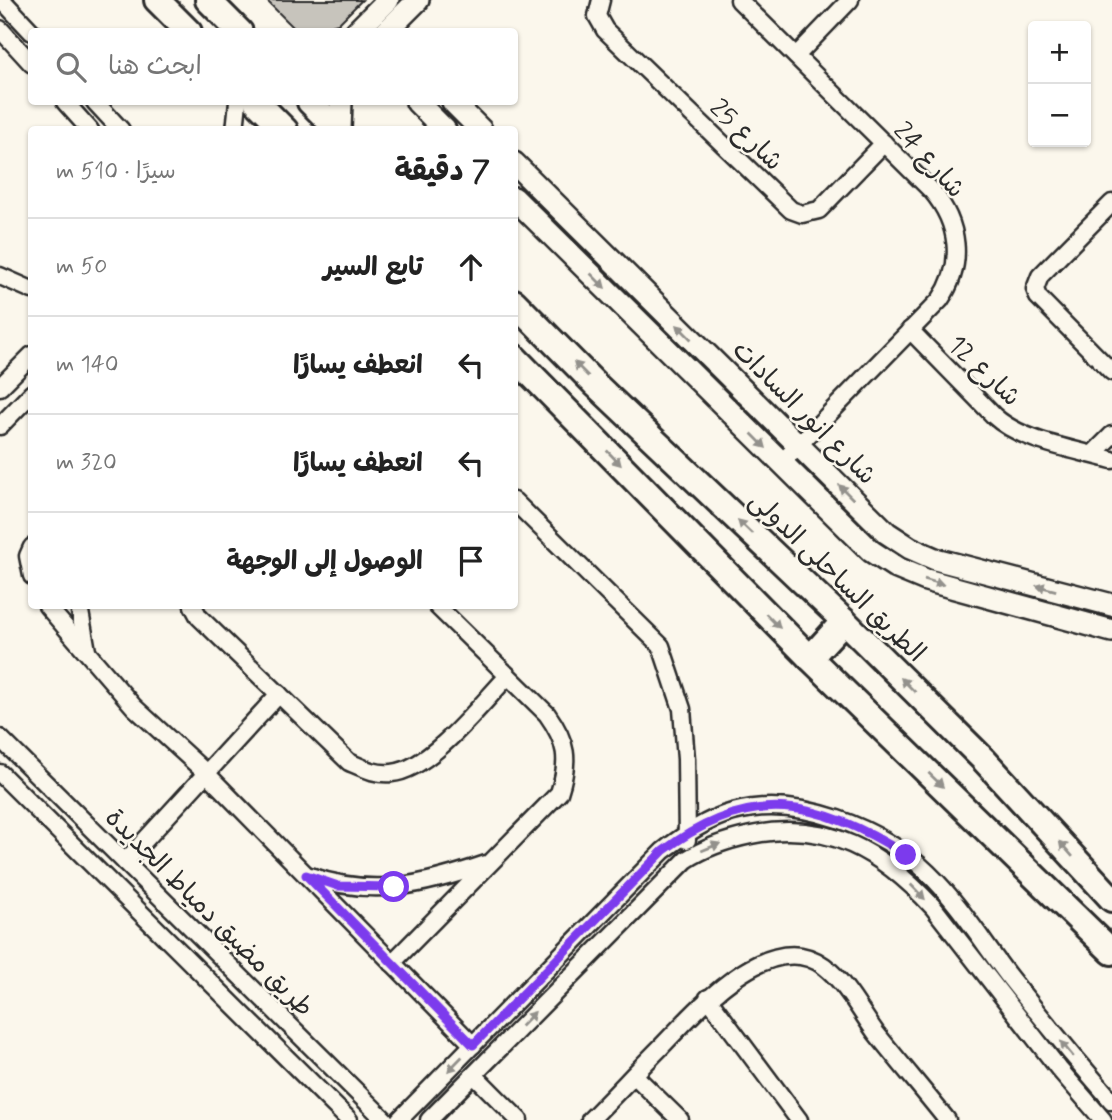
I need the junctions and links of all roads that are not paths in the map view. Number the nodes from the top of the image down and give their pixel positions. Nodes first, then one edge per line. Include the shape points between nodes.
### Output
1 (158, 0) edge
2 (208, 0) edge
3 (388, 0) edge
4 (417, 0) edge
5 (601, 0) edge
6 (739, 0) edge
7 (850, 0) edge
8 (3, 5) edge
9 (28, 28) edge
10 (185, 28) edge
11 (236, 28) edge
12 (373, 28) edge
13 (413, 28) edge
14 (0, 29) edge
15 (796, 56) junction
16 (28, 60) edge
17 (68, 105) edge
18 (98, 105) edge
19 (238, 105) edge
20 (260, 105) edge
21 (313, 105) edge
22 (341, 105) edge
23 (420, 105) edge
24 (456, 105) edge
25 (86, 126) edge
26 (117, 126) edge
27 (235, 126) edge
28 (281, 126) edge
29 (335, 126) edge
30 (339, 126) edge
31 (441, 126) edge
32 (477, 126) edge
33 (884, 143) junction
34 (518, 167) edge
35 (518, 202) edge
36 (1112, 204) edge
37 (587, 236) junction
38 (571, 254) junction
39 (0, 276) edge
40 (28, 288) edge
41 (518, 306) edge
42 (910, 330) junction
43 (28, 359) edge
44 (518, 361) edge
45 (1112, 372) edge
46 (0, 387) edge
47 (28, 397) edge
48 (0, 426) edge
49 (1112, 435) edge
50 (798, 446) junction
51 (1093, 454) junction
52 (1112, 460) edge
53 (781, 463) junction
54 (518, 505) edge
55 (1112, 605) edge
56 (50, 609) edge
57 (80, 609) edge
58 (195, 609) edge
59 (440, 609) edge
60 (844, 621) junction
61 (1112, 631) edge
62 (88, 654) junction
63 (810, 658) junction
64 (508, 676) junction
65 (279, 694) junction
66 (0, 738) edge
67 (19, 757) junction
68 (206, 773) junction
69 (1, 775) edge
70 (687, 833) junction
71 (686, 860) junction
72 (125, 862) junction
73 (492, 862) junction
74 (306, 875) junction
75 (1112, 899) edge
76 (1112, 952) edge
77 (392, 963) junction
78 (708, 998) junction
79 (473, 1045) junction
80 (474, 1075) junction
81 (634, 1075) junction
82 (1112, 1101) edge
83 (349, 1120) edge
84 (385, 1120) edge
85 (400, 1120) edge
86 (429, 1120) edge
87 (519, 1120) edge
88 (590, 1120) edge
89 (680, 1120) edge
90 (799, 1120) edge
91 (947, 1120) edge
92 (1103, 1120) edge

1 - 10 highway
2 - 11 highway
3 - 12 main road
4 - 12 main road
4 - 13 main road
5 - 33 street, شارع 25 via 597,16 605,30 791,210 808,214 820,210
6 - 15 street, شارع 24
7 - 15 street
8 - 9 street
14 - 16 street
15 - 33 street, شارع 24
17 - 25 street
18 - 26 street
19 - 27 street
20 - 28 highway
21 - 29 highway
22 - 30 main road
23 - 31 main road
24 - 32 main road
33 - 42 street, شارع 24 via 940,200 956,241 949,285
34 - 37 main road, شارع انور السادات
35 - 38 main road, شارع انور السادات
36 - 45 street via 1040,276 1035,289
37 - 38 main road
50 -> 37 main road, شارع انور السادات
38 -> 53 main road, شارع انور السادات
39 - 40 street
60 -> 41 highway, الطريق الساحلى الدولى
42 - 50 street, شارع 24
42 - 51 street, شارع 12 via 1008,427
43 - 46 street
44 -> 63 highway
47 - 48 street
49 - 51 street
50 - 53 street, شارع 24
55 -> 50 main road, شارع انور السادات via 948,563 910,548 877,524
51 - 52 street, شارع 12
53 -> 61 main road, شارع انور السادات via 860,541 897,568
54 - 70 street via 661,646 682,709
56 - 62 street
57 - 62 street
58 - 65 street
59 - 64 street
60 - 63 highway
75 -> 60 highway, الطريق الساحلى الدولى via 1006,783
62 - 68 street via 134,707
63 -> 76 highway
64 - 65 street via 431,756 392,774 349,762
64 - 73 street via 559,731 565,773 559,793
65 - 68 street
66 - 67 street, طريق مضيق دمياط الجديدة
67 - 69 street
67 - 72 street, طريق مضيق دمياط الجديدة
68 - 72 street
68 - 74 street
69 - 83 street, طريق مضيق دمياط الجديدة
70 - 71 street
70 - 79 street via 663,851
82 -> 70 street via 947,895 906,855 852,824 788,808 733,812
80 -> 71 street
71 -> 92 street via 711,846 768,831 822,834 872,853 933,907
72 - 84 street, طريق مضيق دمياط الجديدة
73 - 74 street via 412,886 338,886
73 - 77 street
74 - 77 street
77 - 79 street
78 - 81 street
78 - 90 street
78 - 91 street via 754,966 779,957 801,957 822,964
79 -> 85 street
80 - 86 street
80 - 87 street
81 - 88 street
81 - 89 street

